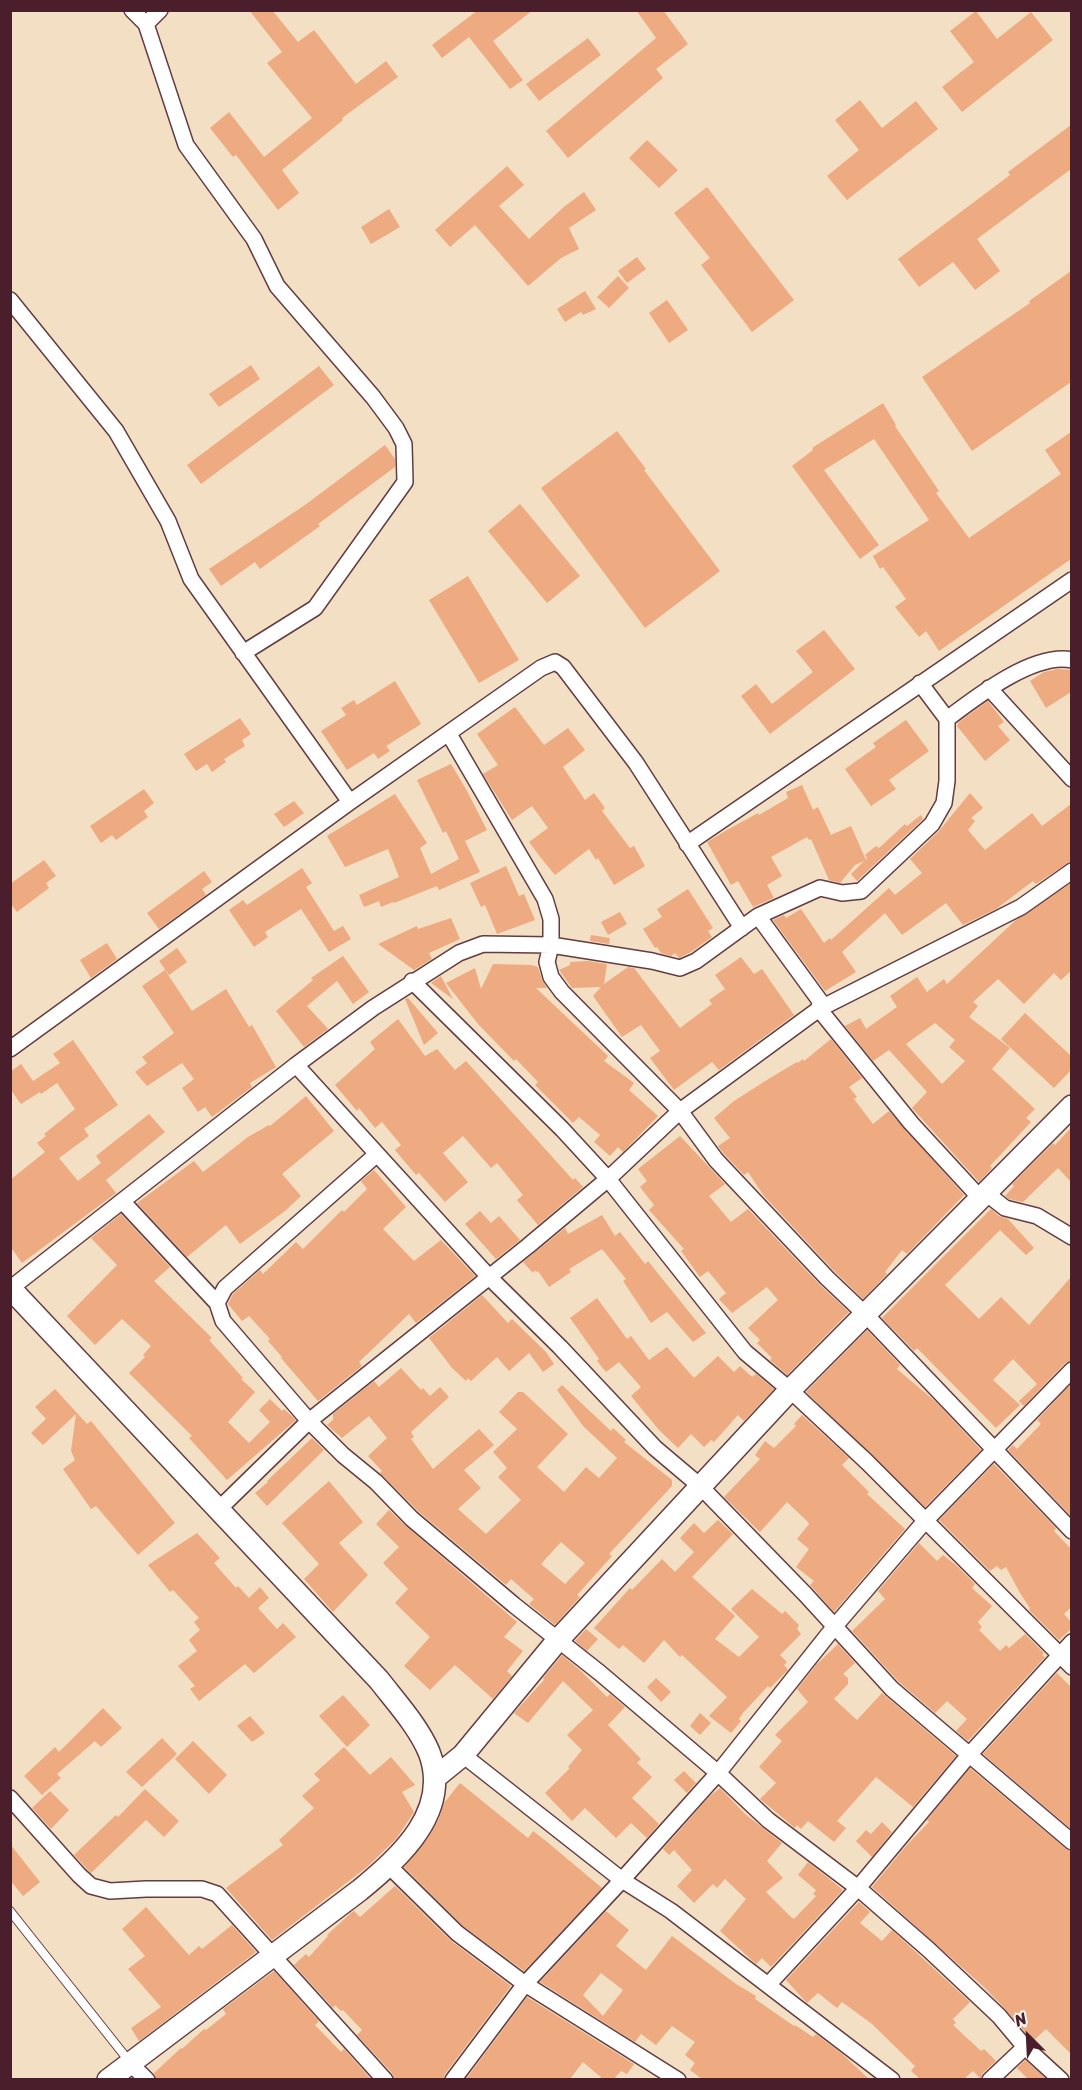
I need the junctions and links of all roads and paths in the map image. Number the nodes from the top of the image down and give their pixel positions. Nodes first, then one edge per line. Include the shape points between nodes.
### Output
1 (132, 10) edge
2 (160, 10) edge
3 (146, 24) junction
4 (10, 300) edge
5 (1071, 580) edge
6 (243, 653) junction
7 (1071, 660) edge
8 (920, 683) junction
9 (989, 688) junction
10 (947, 718) junction
11 (449, 734) junction
12 (1071, 779) edge
13 (350, 802) junction
14 (687, 844) junction
15 (1071, 871) edge
16 (758, 915) junction
17 (742, 928) junction
18 (551, 945) junction
19 (412, 981) junction
20 (819, 1009) junction
21 (10, 1049) edge
22 (296, 1065) junction
23 (1071, 1106) edge
24 (680, 1111) junction
25 (376, 1155) junction
26 (608, 1179) junction
27 (983, 1196) junction
28 (122, 1201) junction
29 (1071, 1237) edge
30 (490, 1278) junction
31 (11, 1288) edge
32 (217, 1303) junction
33 (866, 1315) junction
34 (1071, 1370) edge
35 (790, 1390) junction
36 (309, 1421) junction
37 (995, 1450) junction
38 (700, 1486) junction
39 (220, 1508) junction
40 (925, 1521) junction
41 (1071, 1531) edge
42 (835, 1626) junction
43 (558, 1641) junction
44 (1071, 1642) edge
45 (1061, 1654) junction
46 (1071, 1667) edge
47 (463, 1755) junction
48 (969, 1755) junction
49 (718, 1773) junction
50 (436, 1777) junction
51 (10, 1798) edge
52 (1071, 1842) edge
53 (389, 1866) junction
54 (622, 1880) junction
55 (858, 1888) junction
56 (10, 1911) edge
57 (273, 1955) junction
58 (525, 1984) junction
59 (768, 1985) junction
60 (1025, 2046) junction
61 (130, 2063) junction
62 (108, 2079) edge
63 (147, 2079) edge
64 (385, 2079) edge
65 (453, 2079) edge
66 (678, 2079) edge
67 (892, 2079) edge
68 (990, 2079) edge
69 (1061, 2079) edge

1 - 3 street
2 - 3 street
3 - 6 street via 186,145 254,239 277,286 373,397 404,444 405,482 315,608
4 - 6 street via 116,431 168,521 191,579
5 - 8 street
6 - 13 street
7 - 9 street via 1059,658
8 - 10 street
8 - 14 street
9 - 10 street
9 - 12 street
10 - 16 street via 944,803 932,824 861,891 842,893 820,888
11 - 13 street
11 - 14 street via 555,662 636,763
11 - 18 street via 545,899 551,920
13 - 21 street
14 - 17 street
15 - 20 street via 1021,907
16 - 17 street
16 - 20 street via 820,1001
17 - 18 street via 696,962 680,968
18 - 19 street via 483,945 459,953
18 - 24 street via 547,962 551,977 562,992
19 - 22 street
19 - 26 street
20 - 24 street
20 - 27 street via 911,1123
22 - 25 street
22 - 28 street
23 - 27 street
24 - 26 street
24 - 33 street via 716,1160
25 - 30 street
25 - 32 street via 225,1288
26 - 30 street
26 - 35 street via 745,1352
27 - 29 street via 1005,1208 1037,1216
27 - 33 street
28 - 31 street
28 - 32 street
30 - 36 street
30 - 38 street via 655,1448
31 - 39 street
32 - 36 street via 223,1321
33 - 35 street
33 - 37 street
34 - 37 street
35 - 38 street
35 - 40 street
36 - 39 street
36 - 43 street via 412,1519
37 - 40 street
37 - 41 street
38 - 42 street
38 - 43 street
39 - 50 street via 379,1680 429,1752
40 - 42 street
40 - 45 street
42 - 48 street via 892,1689
42 - 49 street
43 - 47 street
43 - 49 street
44 - 45 street
45 - 46 street
45 - 48 street
47 - 50 street
47 - 54 street
48 - 52 street
48 - 55 street
49 - 54 street
49 - 55 street via 768,1820
50 - 53 street via 433,1803 412,1840
51 - 57 street via 91,1886 110,1891 202,1889 217,1894
53 - 57 street
53 - 58 street via 457,1933
54 - 58 street
54 - 59 street via 671,1911
55 - 59 street
55 - 60 street via 999,2016
56 - 61 lane
57 - 61 street
57 - 64 street
58 - 65 street
58 - 66 street
59 - 67 street
60 - 68 street
60 - 69 street
61 - 62 street
61 - 63 street

